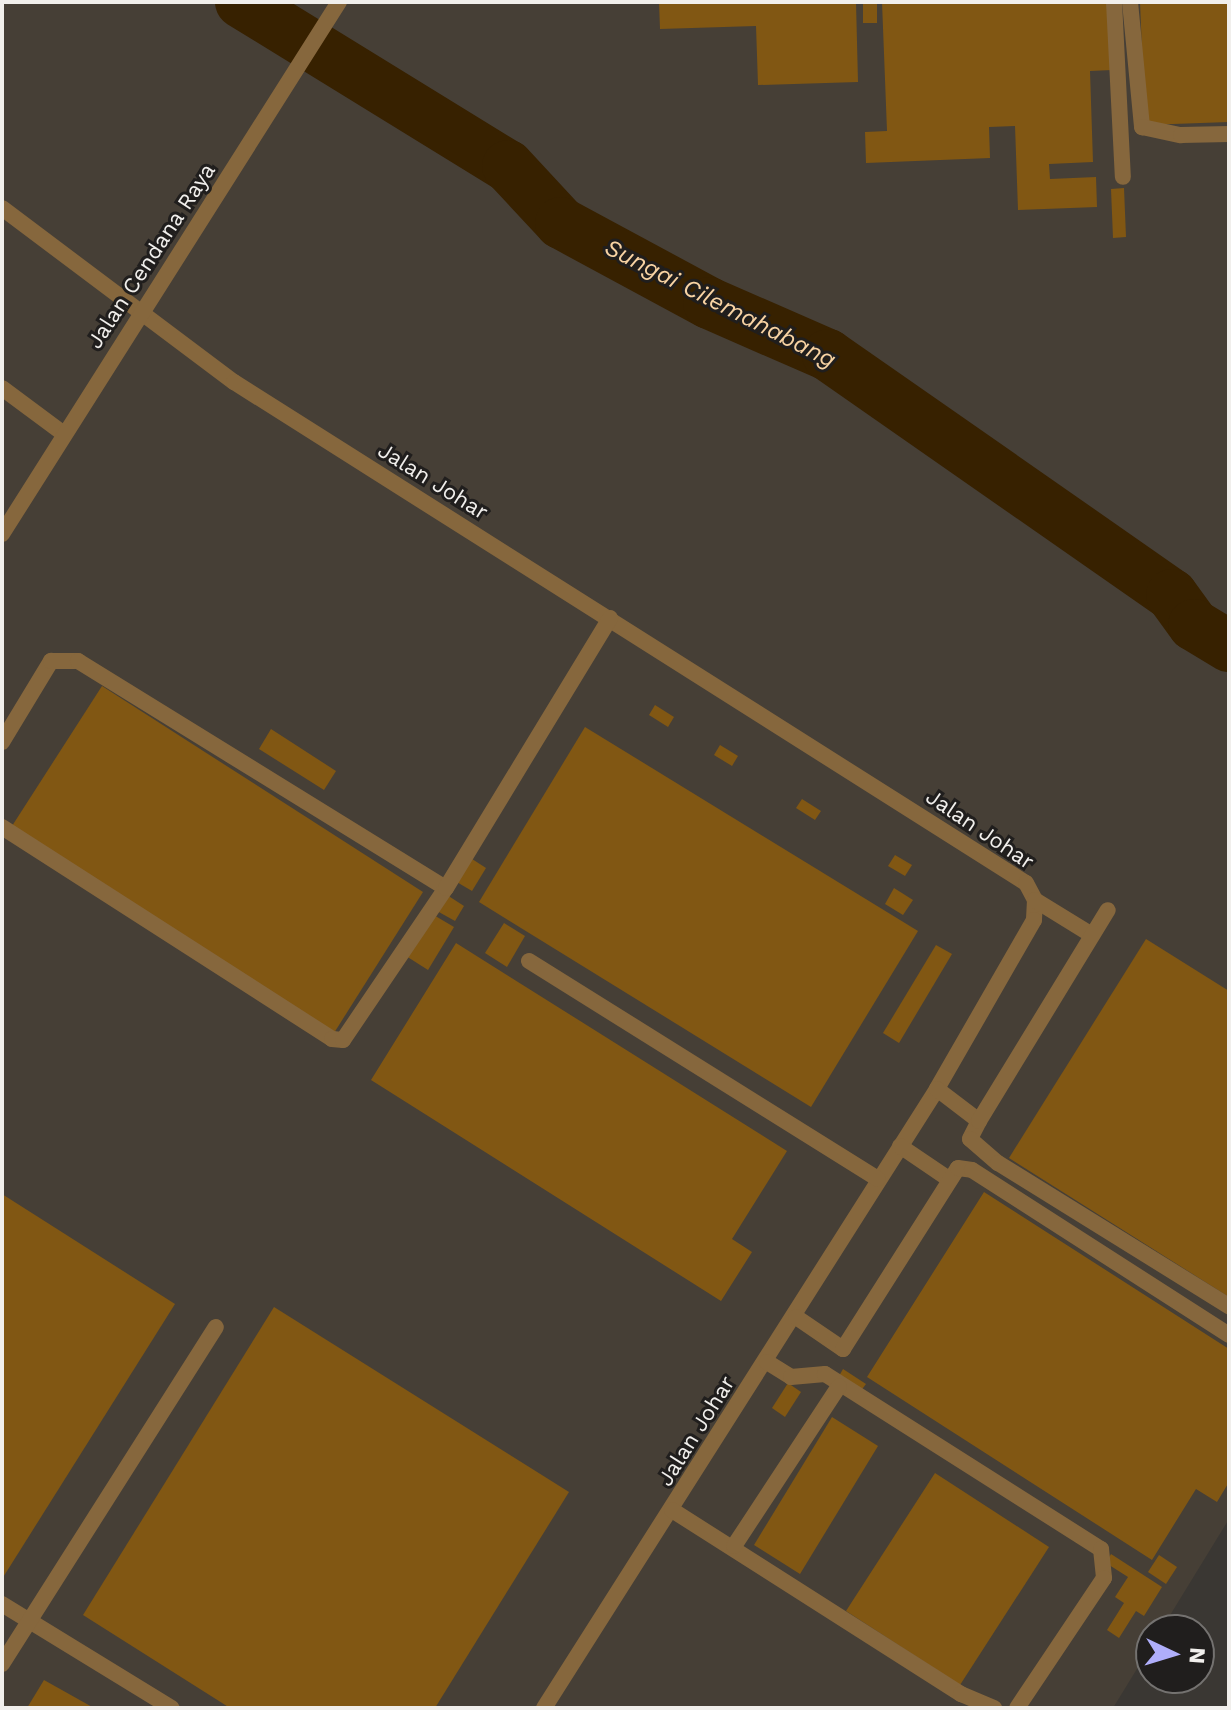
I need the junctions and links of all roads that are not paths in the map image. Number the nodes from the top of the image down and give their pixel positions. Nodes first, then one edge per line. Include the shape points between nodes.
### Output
1 (339, 2) edge
2 (1114, 2) edge
3 (1130, 2) edge
4 (1229, 134) edge
5 (1123, 177) dead end
6 (2, 208) edge
7 (138, 314) junction
8 (2, 388) edge
9 (64, 434) junction
10 (2, 534) edge
11 (610, 618) junction
12 (2, 742) edge
13 (2, 827) edge
14 (446, 888) junction
15 (1035, 900) junction
16 (1108, 910) dead end
17 (1092, 935) junction
18 (529, 961) dead end
19 (937, 1089) junction
20 (979, 1121) junction
21 (900, 1146) junction
22 (878, 1179) junction
23 (950, 1180) junction
24 (1229, 1306) edge
25 (796, 1317) junction
26 (216, 1327) dead end
27 (1229, 1335) edge
28 (767, 1362) junction
29 (839, 1386) junction
30 (672, 1510) junction
31 (734, 1546) junction
32 (2, 1604) edge
33 (26, 1620) junction
34 (2, 1664) edge
35 (172, 1708) edge
36 (544, 1708) edge
37 (994, 1708) edge
38 (1017, 1708) edge

1 - 7 lane, Jalan Cendana Raya
2 - 5 lane
3 - 4 lane via 1142,127 1166,134
6 - 7 lane, Jalan Johar via 37,229
7 - 9 lane, Jalan Cendana Raya
7 - 11 lane, Jalan Johar via 234,382
8 - 9 lane
9 - 10 lane, Jalan Cendana Raya
11 - 14 lane
11 - 15 lane, Jalan Johar via 1026,883
12 - 14 lane via 51,661 78,661
13 - 14 lane via 332,1039 343,1040 353,1030
15 - 17 lane
15 - 19 lane, Jalan Johar via 1034,920
16 - 17 lane
17 - 20 lane
18 - 22 lane
19 - 20 lane
19 - 21 lane, Jalan Johar
20 - 24 lane via 970,1139 998,1163
21 - 22 lane, Jalan Johar
21 - 23 lane
22 - 25 lane, Jalan Johar
23 - 25 lane via 843,1349
23 - 27 lane via 958,1168 972,1170
25 - 28 lane, Jalan Johar
26 - 33 lane
28 - 29 lane via 791,1377 825,1374
28 - 30 lane, Jalan Johar
29 - 31 lane
29 - 38 lane via 1101,1549 1104,1578
30 - 31 lane
30 - 36 lane, Jalan Johar
31 - 37 lane via 961,1694
32 - 33 lane
33 - 34 lane
33 - 35 lane

